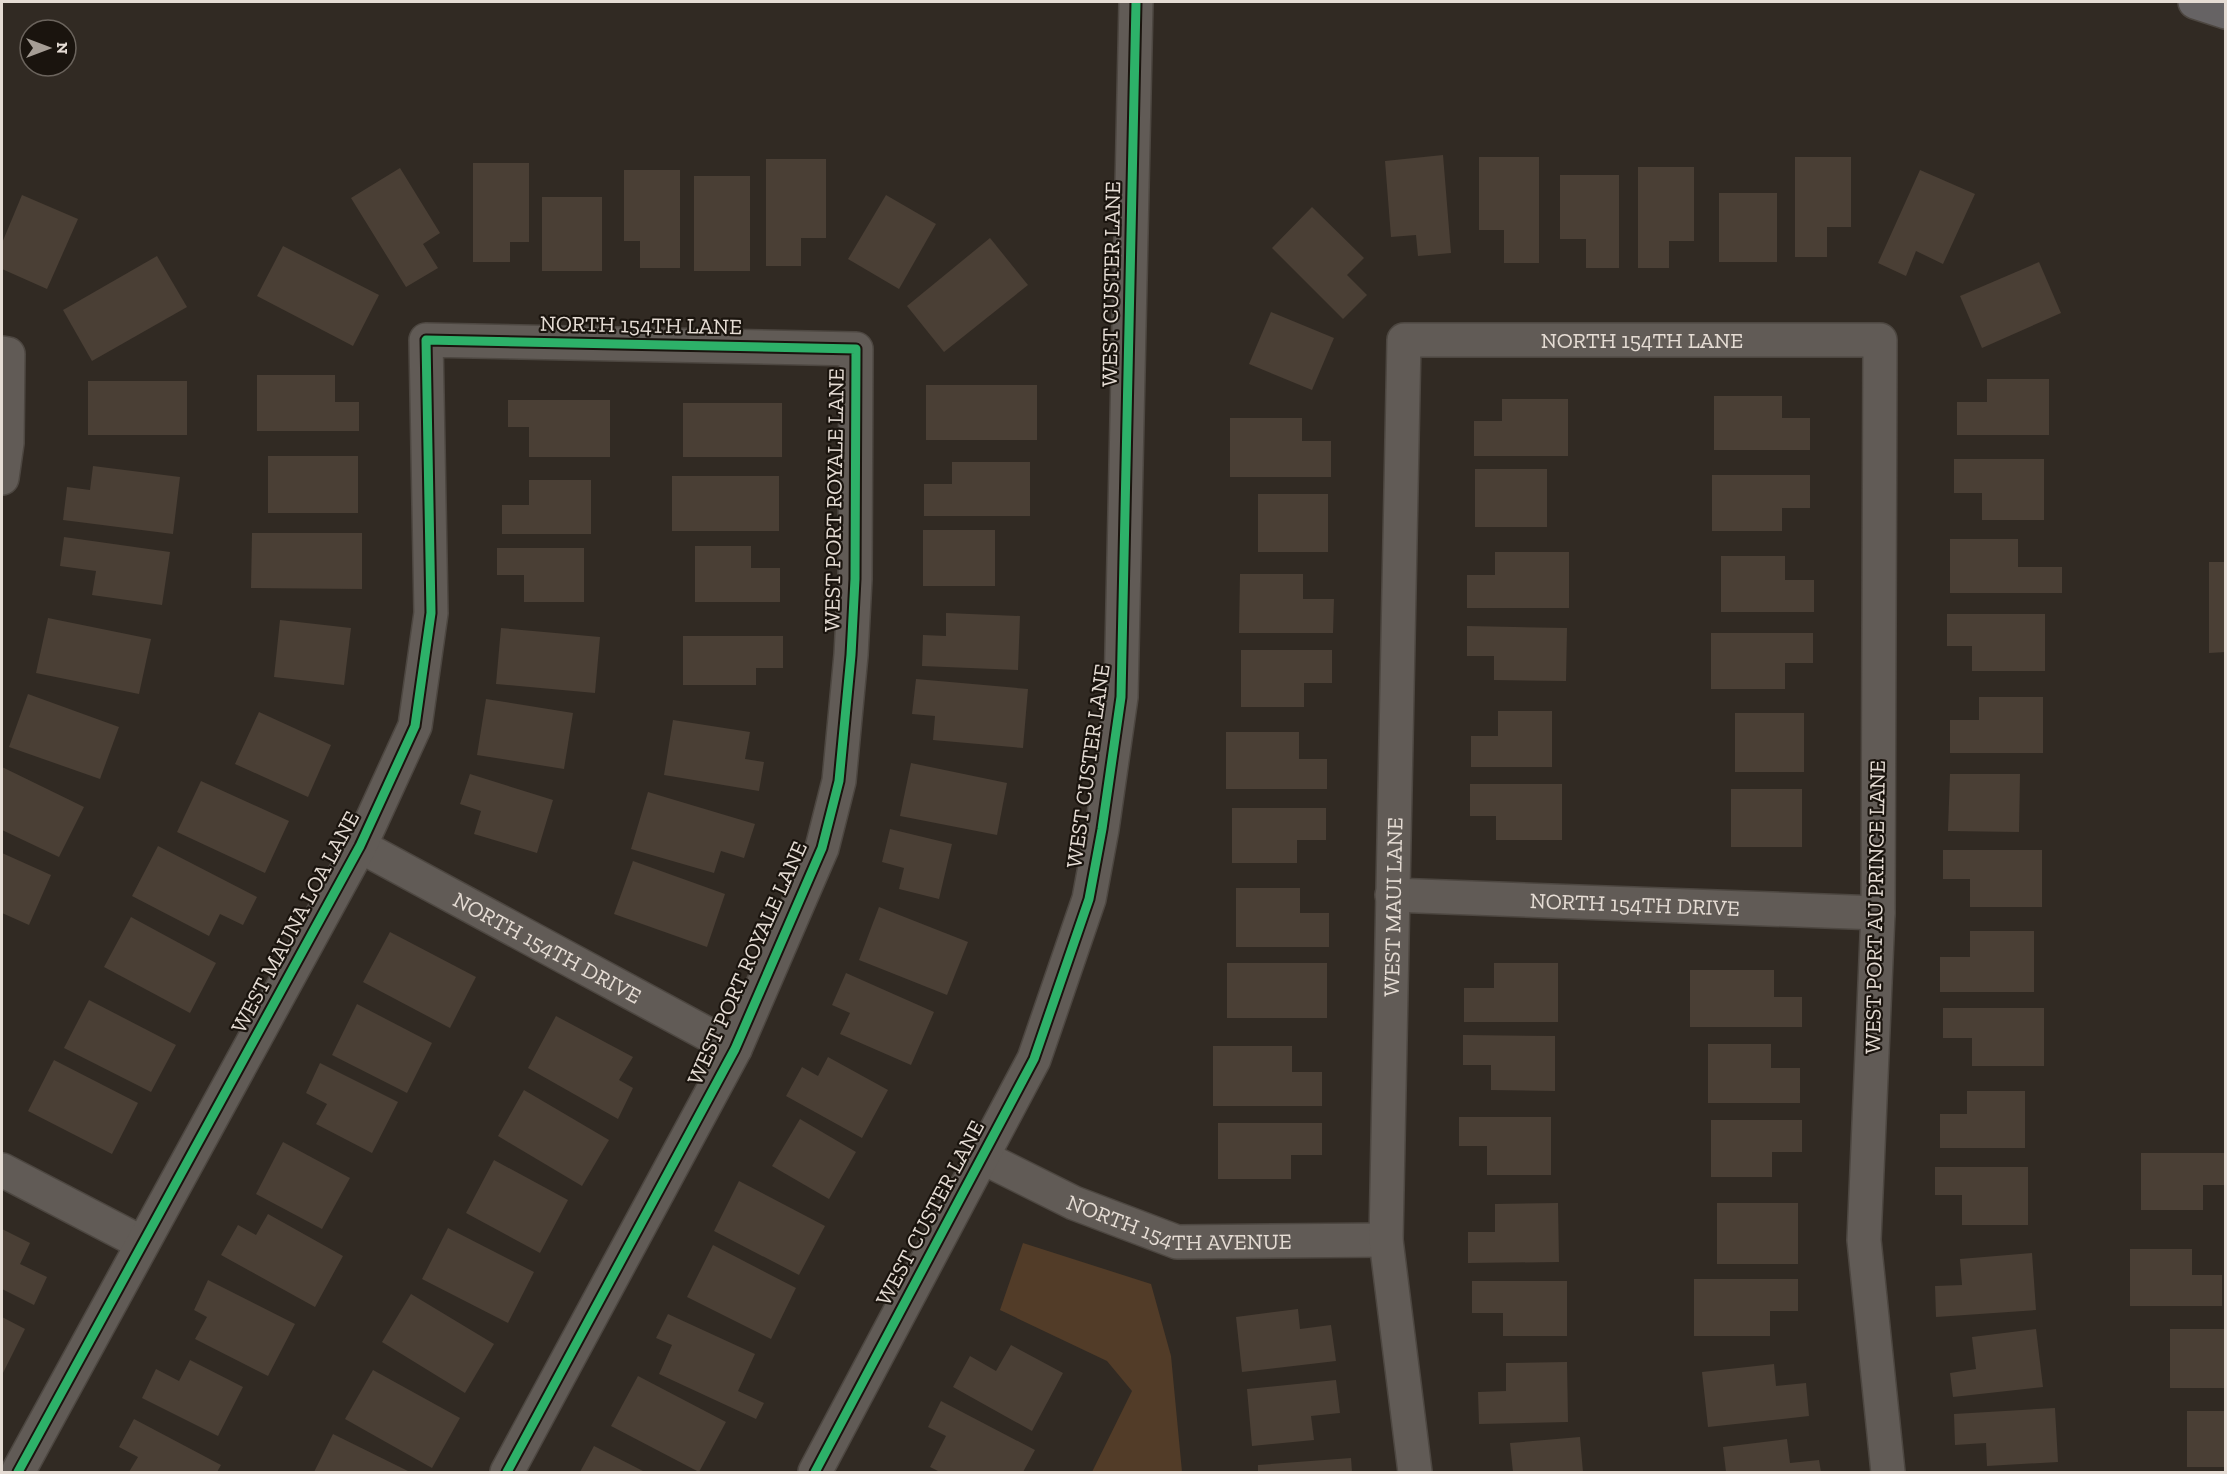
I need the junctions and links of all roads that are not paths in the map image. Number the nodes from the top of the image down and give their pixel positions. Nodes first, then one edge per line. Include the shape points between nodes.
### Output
1 (1136, 2) edge
2 (2196, 2) edge
3 (2226, 12) edge
4 (426, 340) joint
5 (1404, 340) joint
6 (1880, 340) joint
7 (856, 350) joint
8 (5, 353) edge
9 (2, 477) edge
10 (360, 846) junction
11 (1392, 896) junction
12 (1878, 913) junction
13 (735, 1049) junction
14 (982, 1157) junction
15 (2, 1170) edge
16 (1386, 1240) junction
17 (142, 1243) junction
18 (18, 1473) edge
19 (507, 1473) edge
20 (815, 1473) edge
21 (1415, 1473) edge
22 (1888, 1473) edge

1 - 14 street, WEST CUSTER LANE via 1126,544 1121,697 1114,753 1089,899 1066,972 1034,1059
2 - 3 main road
4 - 7 street, NORTH 154TH LANE
4 - 10 street, WEST MAUNA LOA LANE via 431,613 424,671 415,726
5 - 6 street, NORTH 154TH LANE
5 - 11 street, WEST MAUI LANE
6 - 12 street, WEST PORT AU PRINCE LANE
7 - 13 street, WEST PORT ROYALE LANE via 855,579 839,781 822,848
8 - 9 street via 7,443
10 - 13 street, NORTH 154TH DRIVE
10 - 17 street, WEST MAUNA LOA LANE
11 - 12 street, NORTH 154TH DRIVE
11 - 16 street, WEST MAUI LANE
12 - 22 street, WEST PORT AU PRINCE LANE via 1864,1240
13 - 19 street, WEST PORT ROYALE LANE
14 - 16 street, NORTH 154TH AVENUE via 1074,1203 1177,1242
14 - 20 street, WEST CUSTER LANE
15 - 17 street
16 - 21 street, WEST MAUI LANE
17 - 18 street, WEST MAUNA LOA LANE

